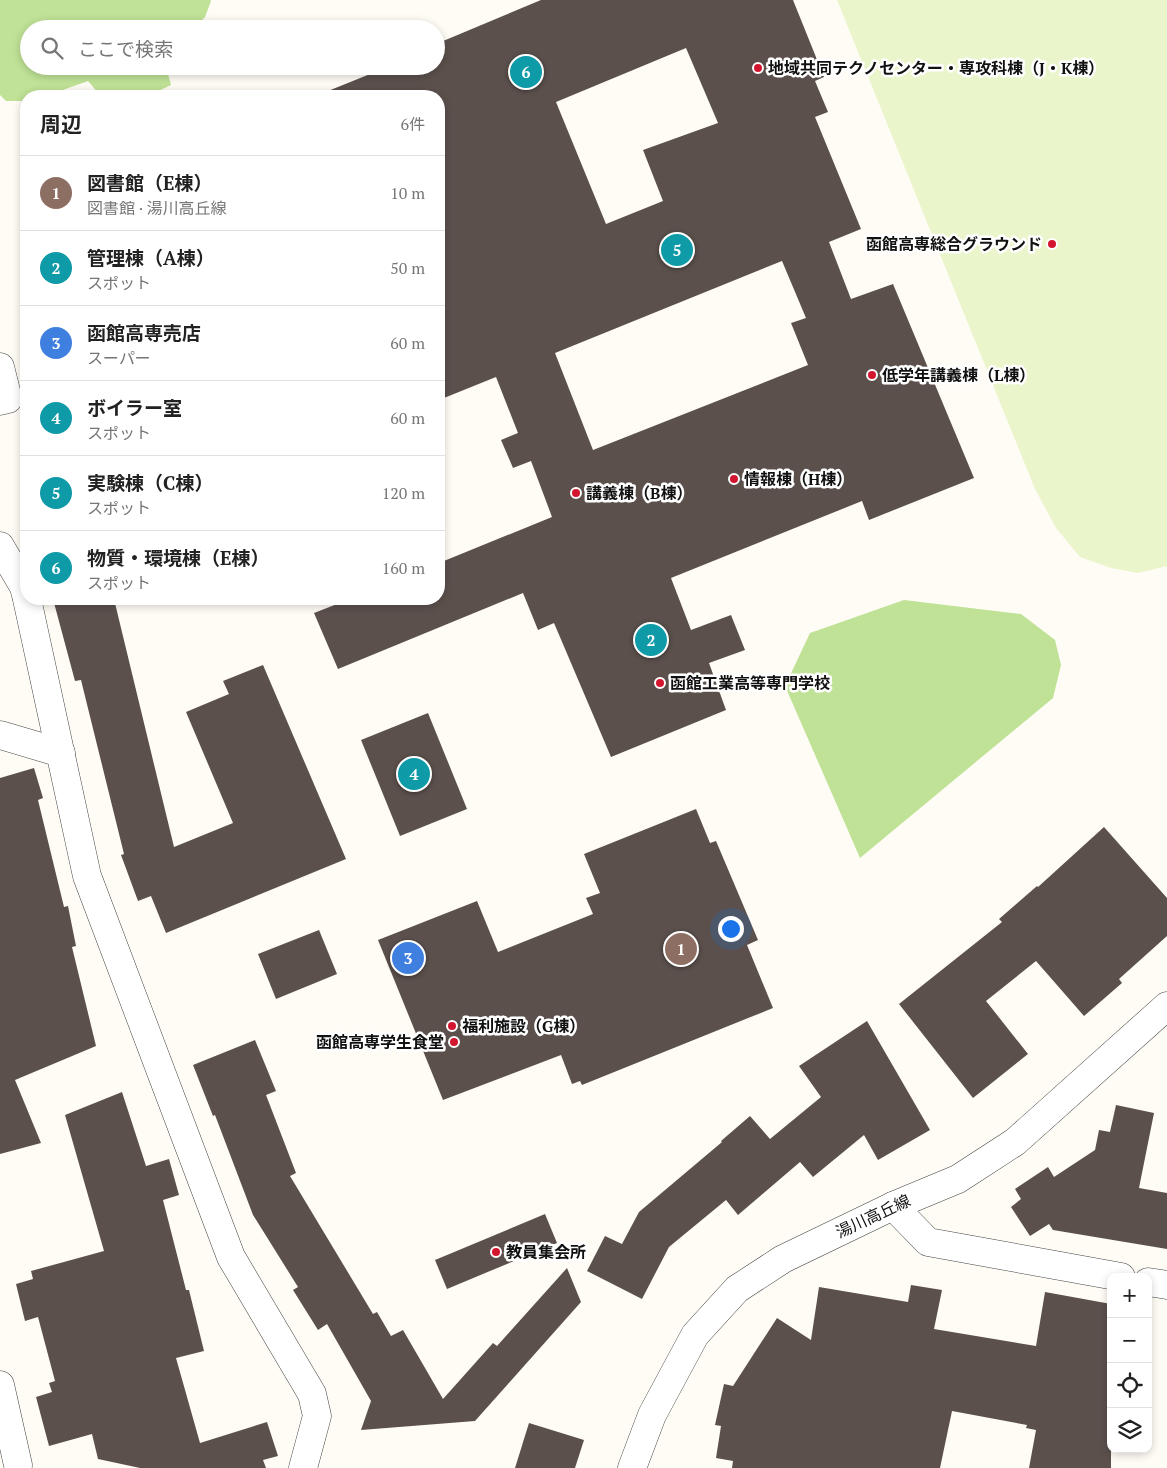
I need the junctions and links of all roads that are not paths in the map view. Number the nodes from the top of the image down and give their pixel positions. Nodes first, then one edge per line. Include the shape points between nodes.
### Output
1 (0, 367) edge
2 (0, 401) edge
3 (0, 546) edge
4 (20, 580) edge
5 (28, 605) edge
6 (0, 735) edge
7 (61, 753) junction
8 (1167, 1006) edge
9 (893, 1206) junction
10 (1107, 1274) edge
11 (1152, 1283) edge
12 (1167, 1285) edge
13 (0, 1385) edge
14 (16, 1464) edge
15 (303, 1468) edge
16 (632, 1468) edge

1 - 2 street via 8,400
3 - 4 street
5 - 7 street
6 - 7 street
7 - 15 street via 87,876 231,1257 312,1394 317,1416
8 - 9 street, 湯川高丘線 via 1015,1142 958,1179
9 - 10 street via 928,1242
9 - 16 street, 湯川高丘線 via 783,1259 737,1289 695,1335 652,1415
11 - 12 street
13 - 14 street

